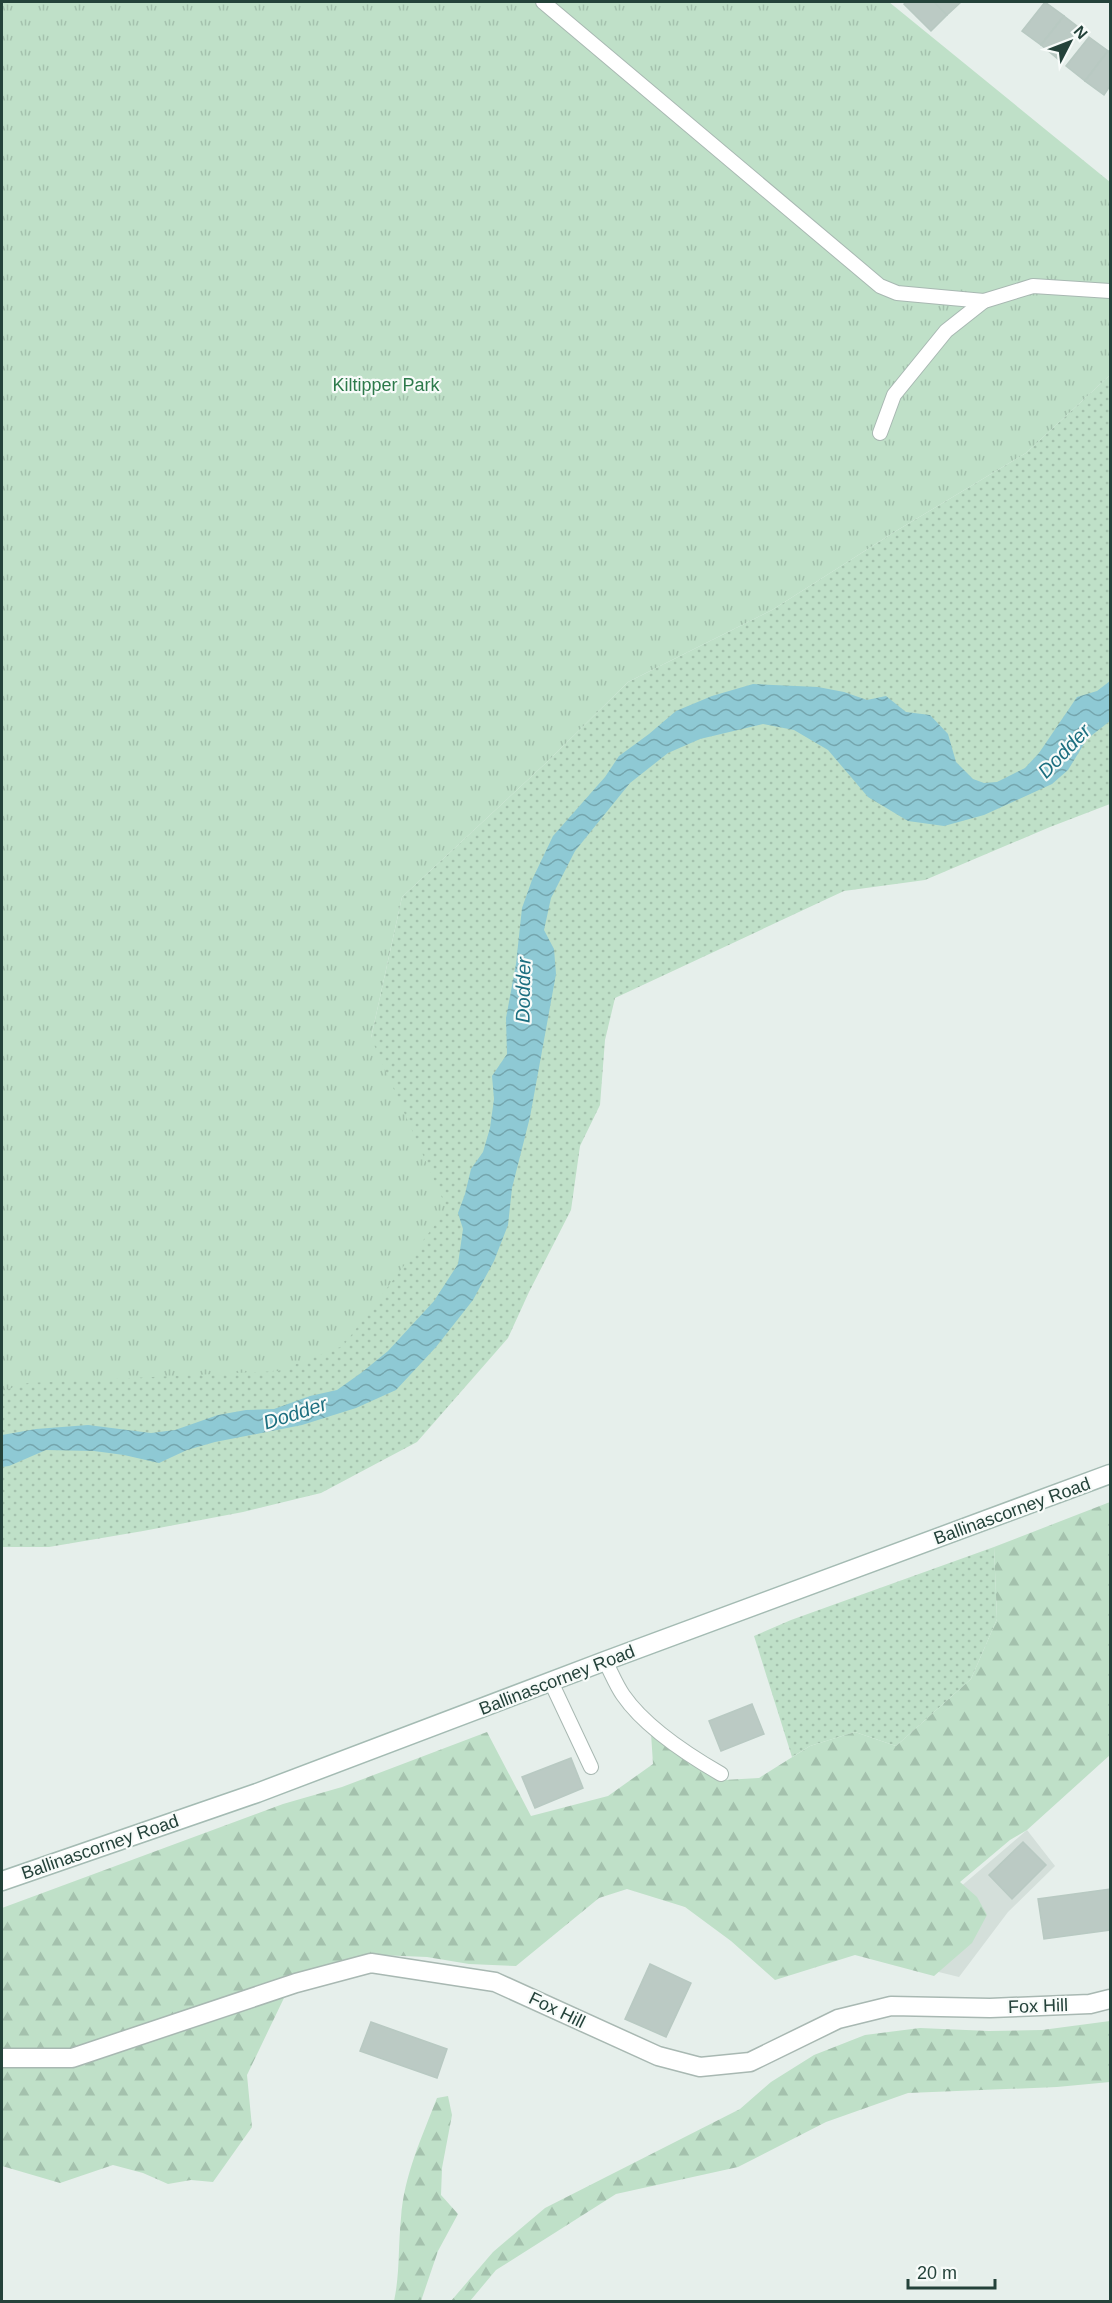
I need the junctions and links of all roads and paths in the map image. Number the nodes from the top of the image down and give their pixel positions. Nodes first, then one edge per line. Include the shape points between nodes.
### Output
1 (543, 2) edge
2 (1110, 291) edge
3 (984, 301) junction
4 (880, 433) dead end
5 (1110, 1474) edge
6 (605, 1661) junction
7 (551, 1682) junction
8 (591, 1767) dead end
9 (721, 1774) dead end
10 (2, 1881) edge
11 (1110, 1999) edge
12 (2, 2058) edge

1 - 3 lane via 880,286 897,293
2 - 3 lane via 1033,286
3 - 4 lane via 946,331 894,395
5 - 6 main road, Ballinascorney Road
6 - 7 main road, Ballinascorney Road
6 - 9 lane via 622,1694 635,1709 686,1754
7 - 8 lane
7 - 10 main road, Ballinascorney Road via 257,1793
11 - 12 main road, Fox Hill via 1090,2004 990,2008 891,2006 838,2019 750,2062 700,2067 658,2056 495,1982 371,1963 296,1983 72,2058

